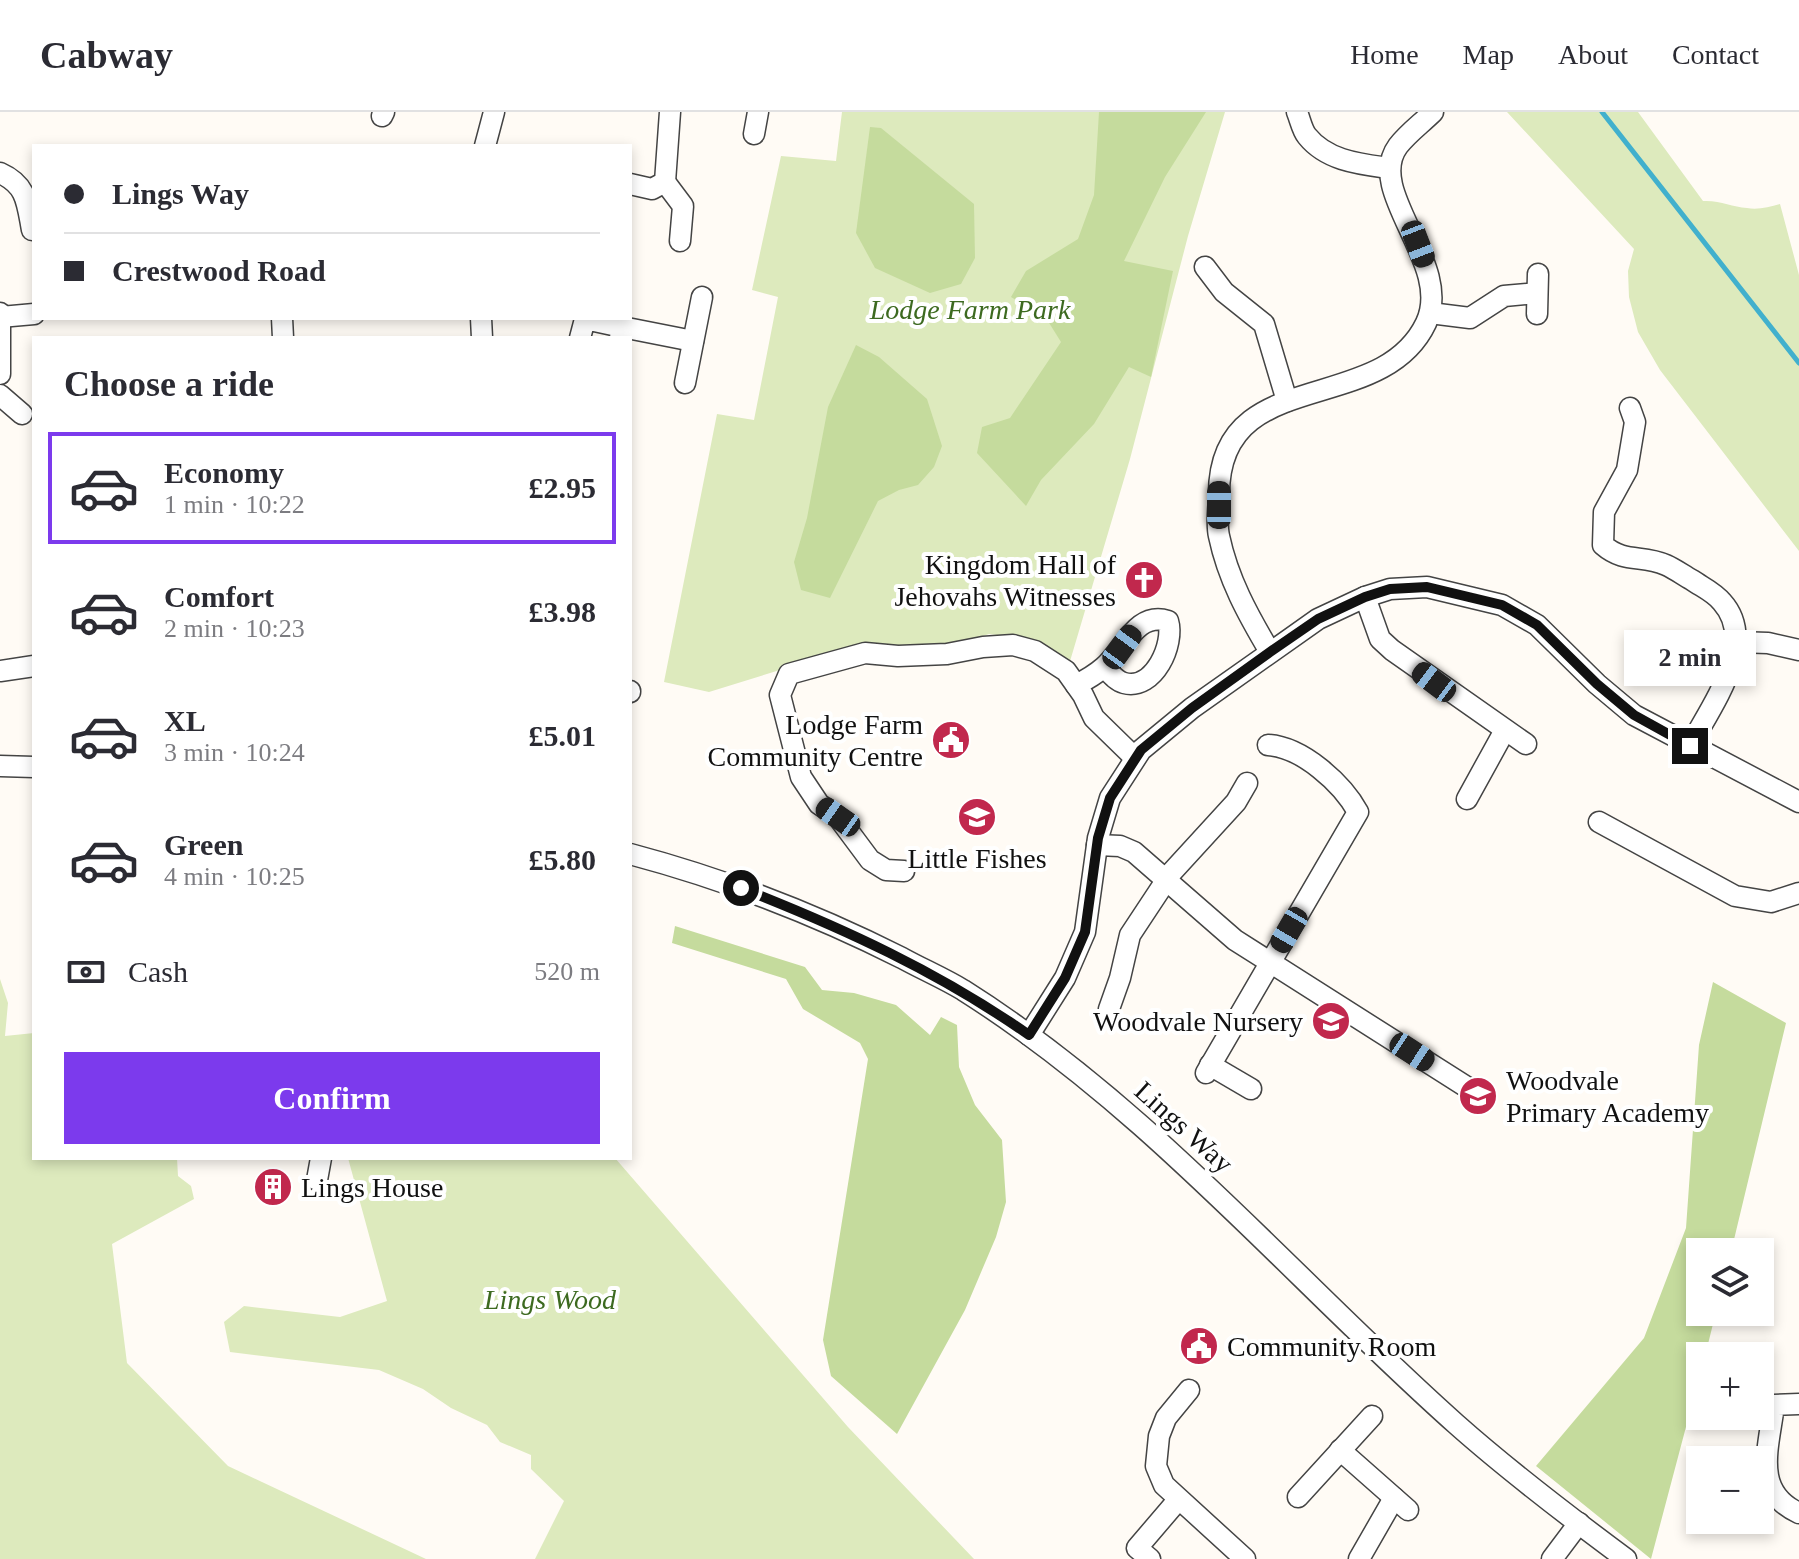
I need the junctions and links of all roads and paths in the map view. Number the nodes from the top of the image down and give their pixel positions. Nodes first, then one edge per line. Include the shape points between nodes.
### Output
1 (494, 112) edge
2 (670, 112) edge
3 (758, 112) edge
4 (1297, 112) edge
5 (1433, 112) edge
6 (754, 134) dead end
7 (486, 144) edge
8 (1389, 168) junction
9 (0, 173) edge
10 (665, 182) junction
11 (632, 184) edge
12 (32, 222) edge
13 (680, 241) dead end
14 (1205, 267) dead end
15 (702, 297) dead end
16 (1430, 313) junction
17 (32, 314) edge
18 (1537, 314) dead end
19 (0, 315) edge
20 (583, 325) edge
21 (621, 332) edge
22 (693, 341) junction
23 (0, 374) edge
24 (685, 383) dead end
25 (0, 395) edge
26 (1287, 401) junction
27 (1630, 408) dead end
28 (22, 414) dead end
29 (1365, 597) junction
30 (1737, 642) junction
31 (1799, 650) edge
32 (1270, 652) junction
33 (32, 666) edge
34 (1104, 667) dead end
35 (0, 671) edge
36 (1076, 685) junction
37 (1505, 730) junction
38 (1526, 744) dead end
39 (1268, 745) dead end
40 (1690, 746) junction
41 (1135, 758) junction
42 (0, 766) edge
43 (32, 767) edge
44 (1247, 783) dead end
45 (1467, 799) dead end
46 (1799, 802) edge
47 (1599, 822) dead end
48 (1097, 845) junction
49 (632, 855) edge
50 (904, 871) dead end
51 (1167, 883) junction
52 (1799, 893) edge
53 (1271, 962) junction
54 (1109, 1009) dead end
55 (1029, 1035) junction
56 (1251, 1089) dead end
57 (1484, 1098) dead end
58 (321, 1160) edge
59 (317, 1180) dead end
60 (1189, 1390) dead end
61 (1774, 1400) edge
62 (1799, 1404) edge
63 (1372, 1416) dead end
64 (1767, 1430) edge
65 (1340, 1450) junction
66 (1298, 1497) dead end
67 (1178, 1500) junction
68 (1799, 1513) edge
69 (1579, 1523) junction
70 (1223, 1552) edge
71 (1150, 1559) edge
72 (1245, 1559) edge
73 (1359, 1559) edge
74 (1552, 1559) edge
75 (1626, 1559) edge

1 - 7 street
2 - 10 street
3 - 6 street
4 - 8 street via 1305,135 1326,152
5 - 8 street via 1397,147
8 - 16 street via 1427,266
9 - 12 street via 16,180
10 - 11 street via 652,189
10 - 13 street via 683,206
14 - 26 street via 1224,292 1264,324
15 - 22 street
16 - 18 street via 1470,318 1504,296 1538,284
16 - 26 street via 1398,359 1366,376
17 - 19 street
19 - 23 street
20 - 21 street
21 - 22 street
22 - 24 street
25 - 28 street
26 - 32 street via 1254,416 1232,439 1219,476 1218,534 1239,599
27 - 30 street via 1635,422 1627,470 1604,512 1603,545 1616,556 1665,564 1711,592 1735,623
29 - 32 street via 1318,619
29 - 37 street via 1380,639
29 - 40 street via 1427,587 1502,605 1537,625 1634,715
30 - 31 street
30 - 40 street via 1733,663
32 - 41 street via 1192,708
33 - 35 street
34 - 36 street
36 - 41 street via 1094,718
36 - 50 street via 1044,654 1013,645 947,654 865,653 789,674 780,695 801,777 870,860 886,870
37 - 38 street
37 - 45 street
39 - 53 street via 1281,746 1333,778 1358,812
40 - 46 street
41 - 48 street via 1110,798
42 - 43 street
44 - 51 street
47 - 52 street via 1735,896 1771,902
48 - 51 street via 1134,852
48 - 55 street via 1085,932 1065,978
49 - 55 street, Lings Way via 721,880 861,938 959,988
51 - 53 street via 1235,940
51 - 54 street via 1130,935
53 - 56 street via 1208,1069
53 - 57 street
55 - 69 street, Lings Way via 1176,1155 1456,1424
58 - 59 street
60 - 67 street via 1166,1418 1156,1466
61 - 62 street
63 - 65 street
64 - 68 street via 1772,1492
65 - 66 street
65 - 73 street via 1401,1504
67 - 70 street
67 - 71 street via 1137,1548
69 - 74 street
69 - 75 street, Lings Way
70 - 72 street

